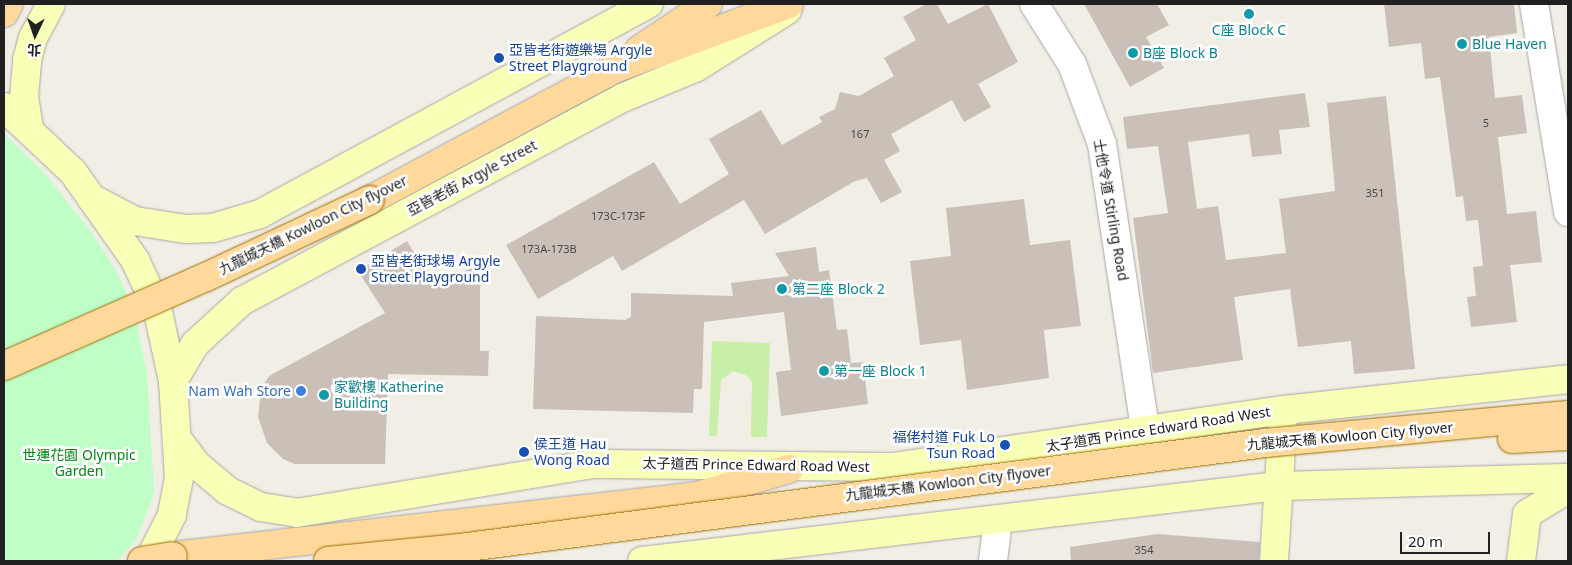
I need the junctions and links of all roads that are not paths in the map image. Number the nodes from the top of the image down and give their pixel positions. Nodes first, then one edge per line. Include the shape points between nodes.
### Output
1 (8, 4) edge
2 (51, 4) edge
3 (649, 4) edge
4 (708, 4) edge
5 (789, 4) edge
6 (796, 4) edge
7 (1034, 4) edge
8 (1534, 4) edge
9 (4, 13) edge
10 (614, 69) junction
11 (4, 106) edge
12 (29, 128) junction
13 (91, 198) junction
14 (1568, 212) edge
15 (4, 366) edge
16 (1568, 379) edge
17 (173, 381) junction
18 (1284, 410) junction
19 (1568, 416) edge
20 (1145, 430) junction
21 (1568, 436) edge
22 (178, 440) junction
23 (789, 469) junction
24 (1568, 478) edge
25 (1278, 486) junction
26 (1568, 489) edge
27 (998, 520) junction
28 (148, 556) edge
29 (738, 556) edge
30 (328, 561) edge
31 (476, 561) edge
32 (642, 561) edge
33 (993, 561) edge
34 (1274, 561) edge
35 (1521, 561) edge

1 - 9 main road
2 - 12 main road via 33,38 27,60 24,97
3 - 13 main road via 260,214 213,228 186,229 135,221
4 - 10 main road, 九龍城天橋 Kowloon City flyover
5 - 10 main road, 九龍城天橋 Kowloon City flyover
6 - 17 main road, 亞皆老街 Argyle Street via 697,68 622,98 242,301 194,344
7 - 20 street, 士他令道 Stirling Road via 1072,64 1102,144
8 - 14 street
10 - 15 main road, 九龍城天橋 Kowloon City flyover, bridge via 370,200
11 - 12 main road
12 - 13 main road via 73,172
13 - 17 main road via 122,238 147,283 164,331
16 - 18 main road, 太子道西 Prince Edward Road West
17 - 22 main road
18 - 20 main road, 太子道西 Prince Edward Road West
18 - 25 main road
19 - 30 main road, 九龍城天橋 Kowloon City flyover, bridge via 1265,443 470,546
20 - 23 main road, 太子道西 Prince Edward Road West via 893,466
21 - 31 main road, 九龍城天橋 Kowloon City flyover, bridge via 1268,458
22 - 23 main road, 太子道西 Prince Edward Road West via 197,465 228,491 261,507 297,513 594,464 699,463
22 - 28 main road via 177,496
23 - 28 main road, bridge via 697,496
24 - 25 main road
25 - 27 main road
25 - 34 main road
26 - 35 main road via 1527,514
27 - 29 main road
27 - 33 street
29 - 32 main road

